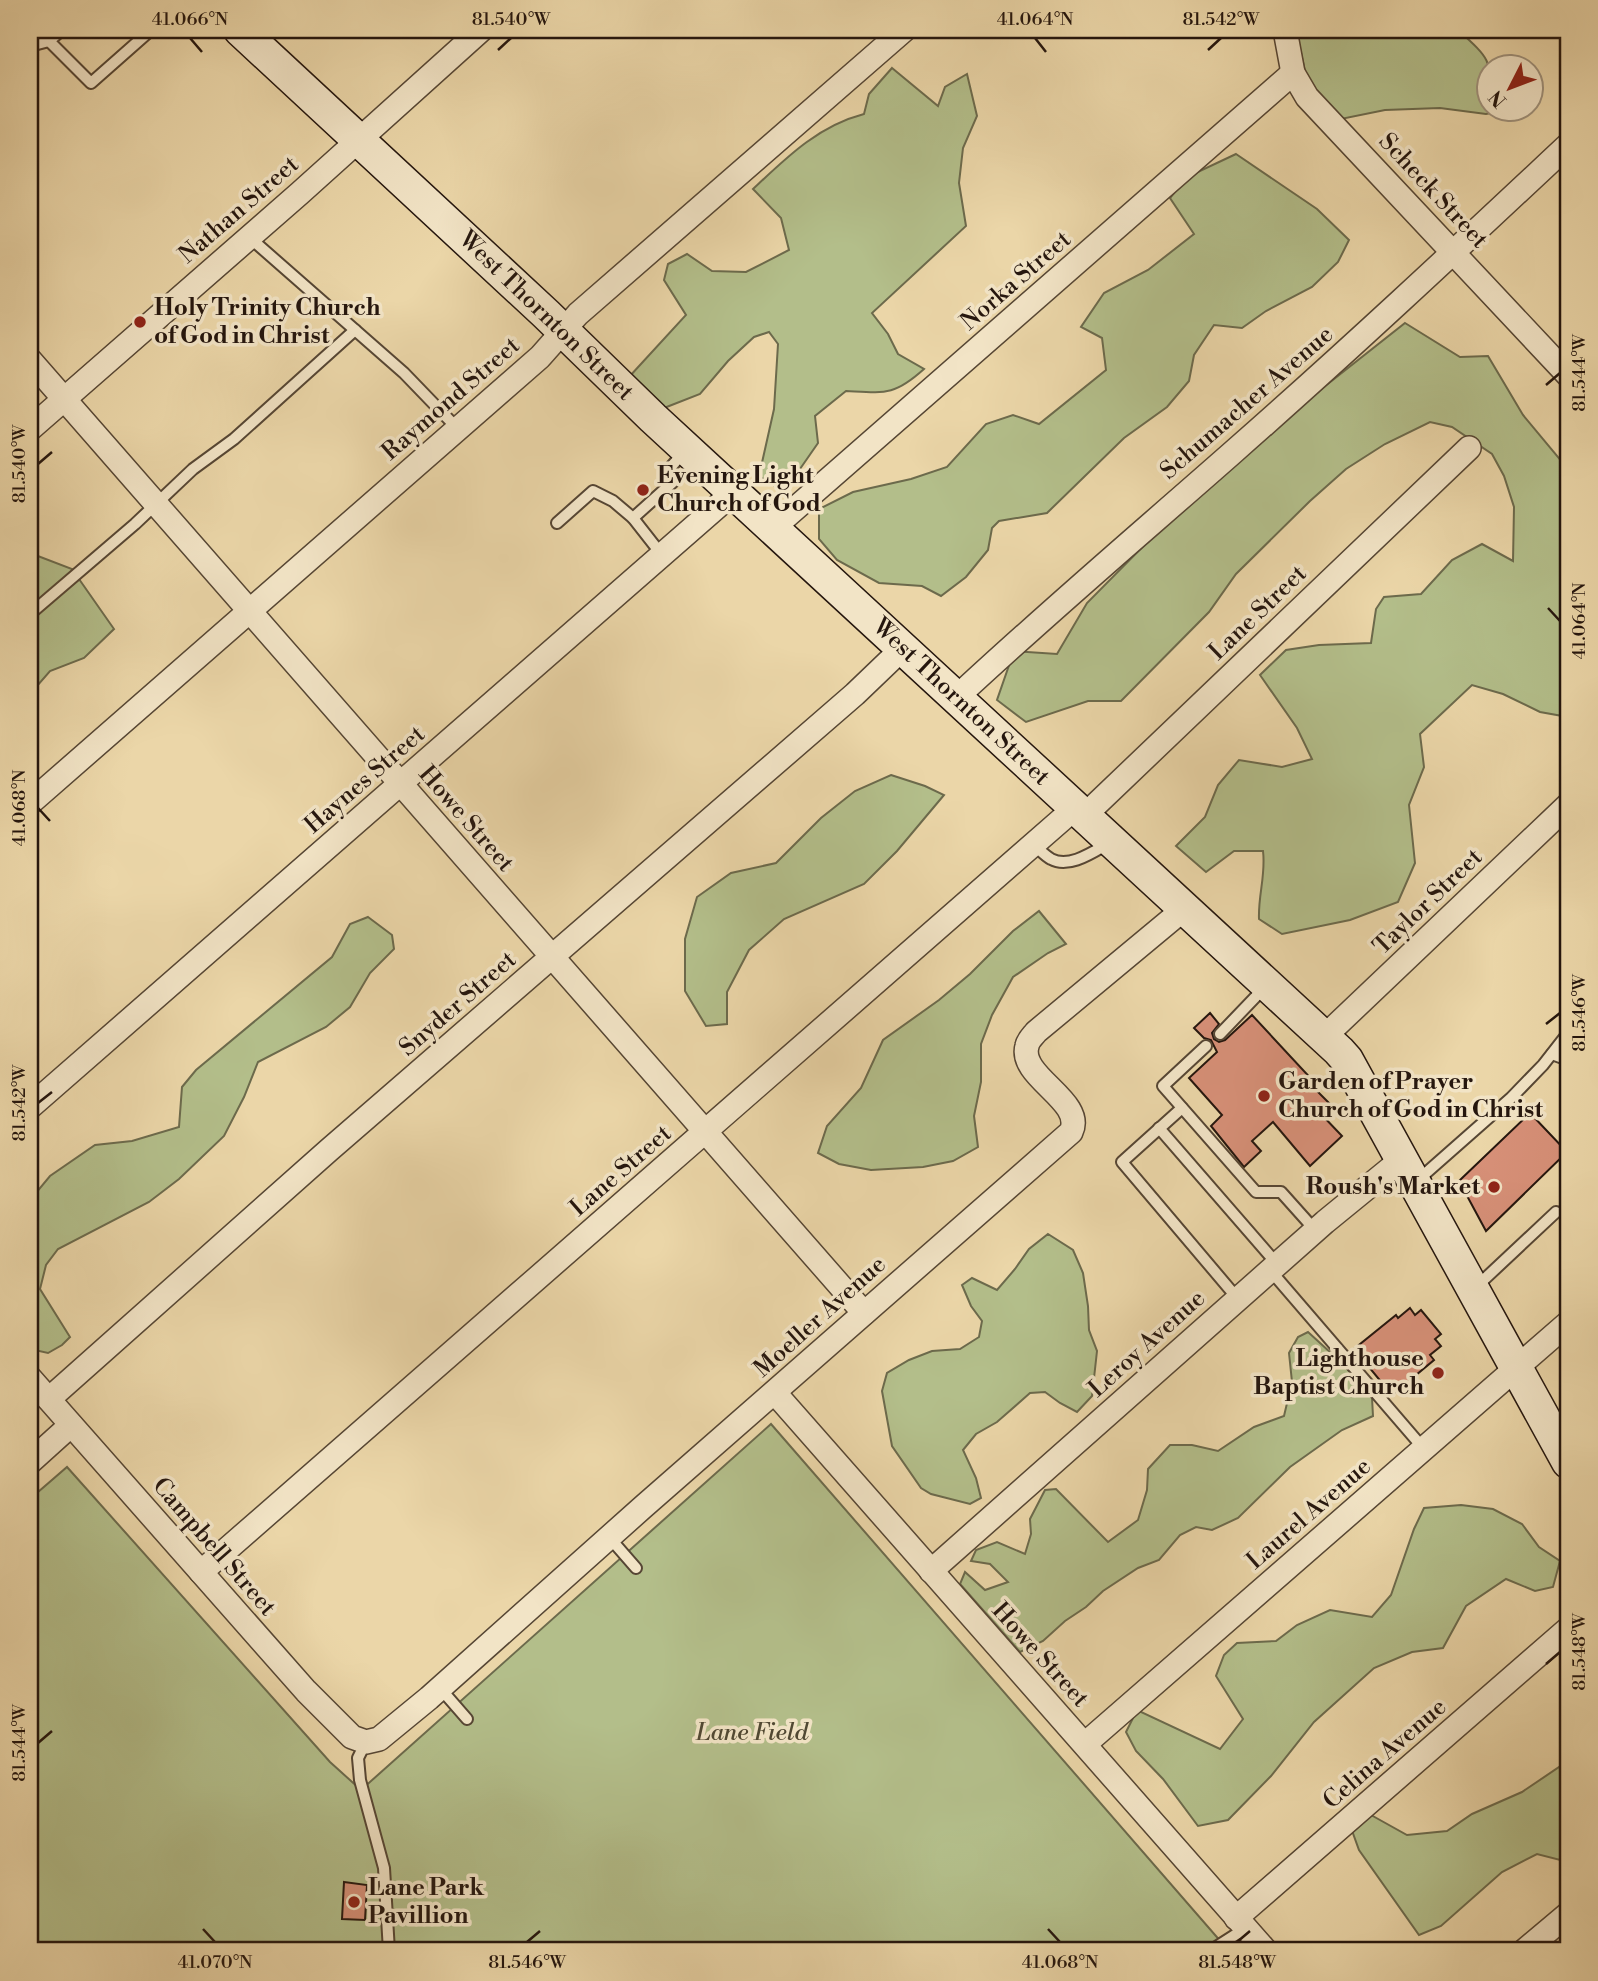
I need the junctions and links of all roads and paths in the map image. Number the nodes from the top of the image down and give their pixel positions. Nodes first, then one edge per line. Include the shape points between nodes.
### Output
1 (62, 30) edge
2 (152, 30) edge
3 (240, 30) edge
4 (481, 30) edge
5 (904, 30) edge
6 (1285, 30) edge
7 (49, 41) junction
8 (30, 47) edge
9 (1293, 73) junction
10 (359, 138) junction
11 (1568, 145) edge
12 (248, 236) junction
13 (1454, 251) junction
14 (355, 330) junction
15 (563, 330) junction
16 (30, 360) edge
17 (1568, 375) edge
18 (64, 399) junction
19 (30, 429) edge
20 (458, 429) junction
21 (1469, 448) dead end
22 (687, 449) junction
23 (734, 492) junction
24 (156, 503) junction
25 (633, 518) junction
26 (557, 523) dead end
27 (773, 528) junction
28 (662, 555) junction
29 (249, 610) junction
30 (30, 614) edge
31 (903, 648) junction
32 (957, 697) junction
33 (400, 784) junction
34 (30, 803) edge
35 (1568, 805) edge
36 (1079, 812) junction
37 (1111, 841) junction
38 (1033, 844) junction
39 (1184, 909) junction
40 (552, 957) junction
41 (1268, 985) junction
42 (1568, 1033) edge
43 (1220, 1034) dead end
44 (1324, 1037) junction
45 (1206, 1046) dead end
46 (1552, 1054) junction
47 (1568, 1060) edge
48 (30, 1107) edge
49 (1182, 1108) junction
50 (1159, 1128) junction
51 (705, 1132) junction
52 (1408, 1172) junction
53 (1556, 1212) dead end
54 (1315, 1230) junction
55 (1274, 1267) junction
56 (1473, 1290) junction
57 (1238, 1299) junction
58 (864, 1313) junction
59 (1568, 1323) edge
60 (1516, 1369) junction
61 (30, 1378) edge
62 (775, 1393) junction
63 (48, 1399) junction
64 (71, 1425) junction
65 (1424, 1449) junction
66 (30, 1462) edge
67 (1568, 1462) edge
68 (609, 1537) junction
69 (636, 1568) dead end
70 (931, 1571) junction
71 (201, 1572) junction
72 (1568, 1629) edge
73 (440, 1688) junction
74 (467, 1719) dead end
75 (366, 1742) junction
76 (1085, 1744) junction
77 (1568, 1914) edge
78 (1251, 1937) edge
79 (389, 1951) edge
80 (1210, 1951) edge
81 (1524, 1951) edge

1 - 7 lane
2 - 7 lane via 91,83
3 - 10 main road, West Thornton Street
4 - 10 street, Nathan Street
5 - 15 street, Raymond Street
6 - 9 street, Scheck Street
7 - 8 lane
9 - 13 street, Scheck Street via 1307,97
9 - 27 street, Norka Street
10 - 12 street, Nathan Street
10 - 15 main road, West Thornton Street
11 - 13 street, Schumacher Avenue
12 - 14 lane
12 - 18 street, Nathan Street
13 - 17 street, Scheck Street
13 - 32 street, Schumacher Avenue
14 - 20 lane
14 - 24 lane
15 - 20 street, Raymond Street via 540,357
15 - 22 main road, West Thornton Street
16 - 18 street, Howe Street
18 - 19 street, Nathan Street
18 - 24 street, Howe Street
20 - 29 street, Raymond Street
21 - 36 street, Lane Street
22 - 23 main road, West Thornton Street
22 - 25 lane via 670,468 673,482
23 - 27 main road, West Thornton Street
23 - 28 street, Haynes Street
24 - 29 street, Howe Street
24 - 30 lane
25 - 26 lane via 593,491
25 - 28 lane
27 - 31 main road, West Thornton Street
28 - 33 street, Haynes Street
29 - 33 street, Howe Street
29 - 34 street, Raymond Street
31 - 32 main road, West Thornton Street
31 - 40 street, Snyder Street
32 - 36 main road, West Thornton Street
33 - 40 street, Howe Street
33 - 48 street, Haynes Street
35 - 44 street, Taylor Street
36 - 37 main road, West Thornton Street
36 - 38 street, Lane Street
37 - 38 lane via 1082,858 1059,862
37 - 39 main road, West Thornton Street
38 - 51 street, Lane Street
39 - 41 main road, West Thornton Street
39 - 58 street, Moeller Avenue via 1029,1041 1028,1059 1066,1105 1073,1119 1071,1132
40 - 51 street, Howe Street
40 - 63 street, Snyder Street
41 - 43 lane
41 - 44 main road, West Thornton Street
42 - 46 lane
44 - 52 main road, West Thornton Street via 1347,1060
45 - 49 lane via 1163,1086
46 - 47 lane
46 - 52 lane via 1511,1098
49 - 50 lane
49 - 54 lane via 1256,1192 1281,1192
50 - 55 lane
50 - 57 lane via 1122,1162
51 - 58 street, Howe Street
51 - 71 street, Lane Street
52 - 54 street, Leroy Avenue
52 - 56 main road, West Thornton Street
53 - 56 lane
54 - 55 street, Leroy Avenue
55 - 57 street, Leroy Avenue
55 - 65 lane
56 - 60 main road, West Thornton Street
57 - 70 street, Leroy Avenue
58 - 62 street, Moeller Avenue
59 - 60 street, Laurel Avenue
60 - 65 street, Laurel Avenue
60 - 67 main road, West Thornton Street
61 - 63 street, Campbell Street
62 - 68 street, Moeller Avenue
62 - 70 street, Howe Street
63 - 64 street, Campbell Street
64 - 66 street
64 - 71 street, Campbell Street
65 - 76 street, Laurel Avenue
68 - 69 lane
68 - 73 street, Moeller Avenue
70 - 76 street, Howe Street
71 - 75 street, Campbell Street via 306,1691 352,1737
72 - 78 street, Celina Avenue
73 - 74 lane
73 - 75 street, Moeller Avenue via 379,1739
75 - 79 lane via 358,1758 360,1780 384,1868
76 - 78 street, Howe Street
77 - 81 street
78 - 80 lane

